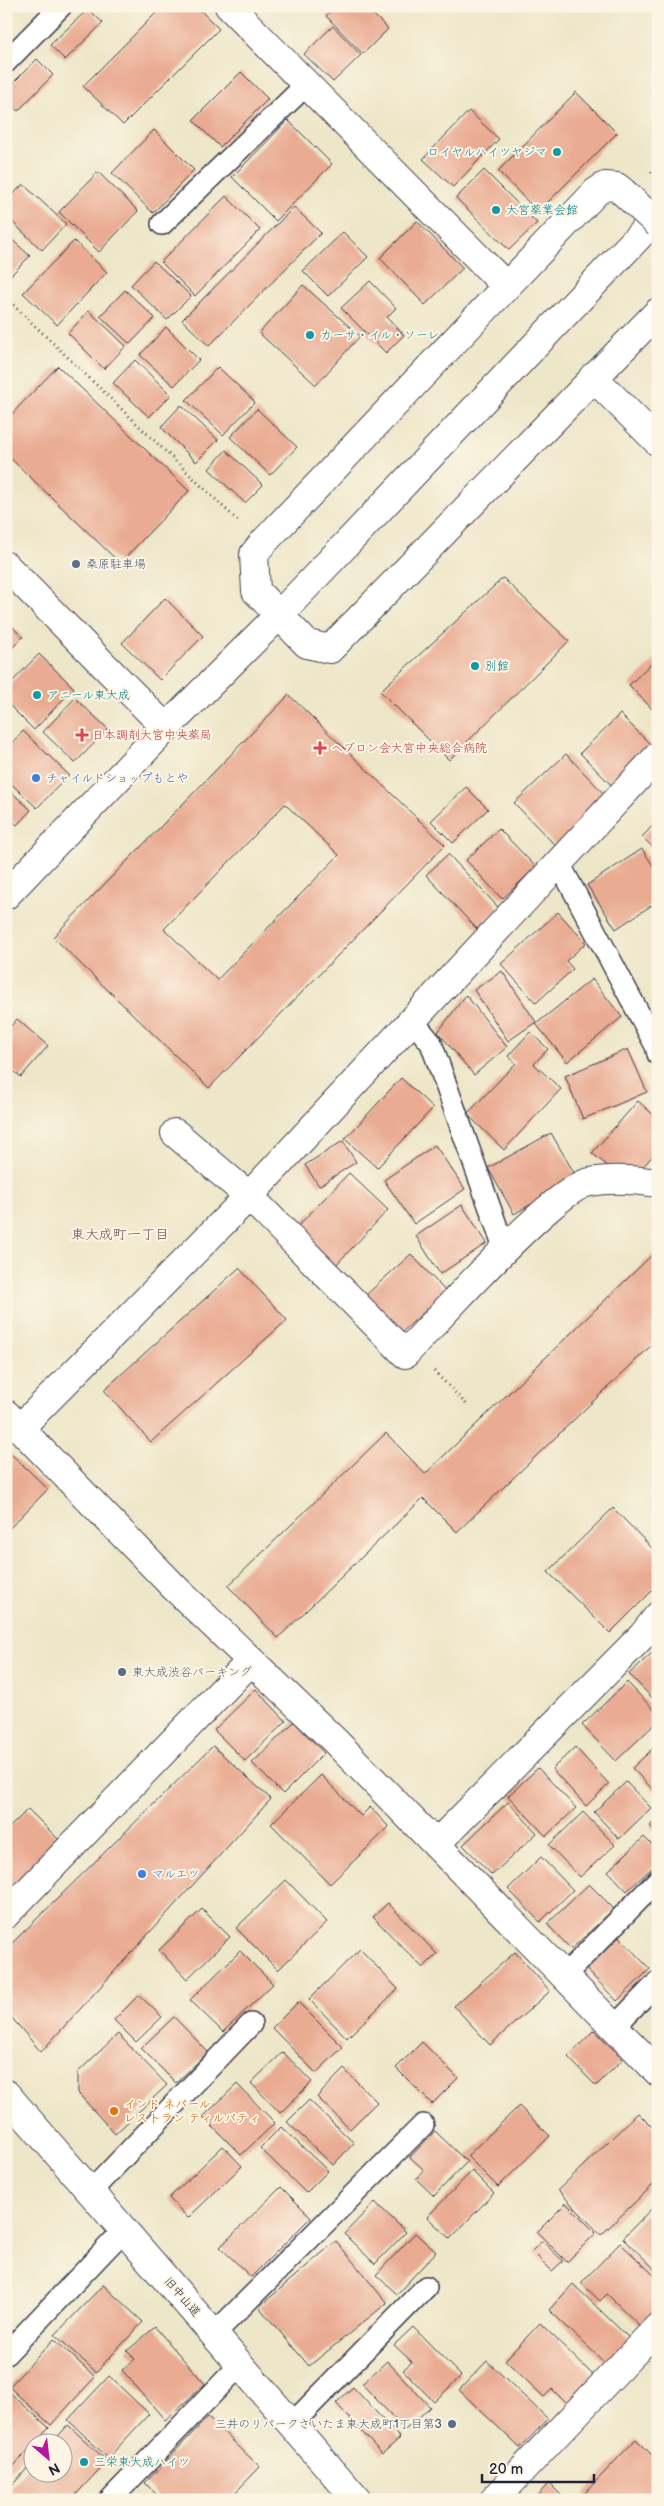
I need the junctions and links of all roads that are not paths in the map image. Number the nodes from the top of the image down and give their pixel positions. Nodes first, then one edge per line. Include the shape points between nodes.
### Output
1 (61, 6) edge
2 (229, 6) edge
3 (6, 62) edge
4 (306, 85) junction
5 (658, 216) edge
6 (162, 224) dead end
7 (658, 224) edge
8 (506, 286) junction
9 (658, 312) edge
10 (593, 377) junction
11 (658, 442) edge
12 (6, 566) edge
13 (278, 616) junction
14 (166, 728) junction
15 (658, 756) edge
16 (559, 863) junction
17 (6, 895) edge
18 (412, 1020) junction
19 (658, 1054) edge
20 (175, 1133) dead end
21 (658, 1183) edge
22 (249, 1196) junction
23 (505, 1250) junction
24 (13, 1421) edge
25 (658, 1616) edge
26 (251, 1661) junction
27 (436, 1844) junction
28 (658, 1880) edge
29 (6, 1914) edge
30 (564, 1976) junction
31 (658, 1982) edge
32 (251, 2024) dead end
33 (614, 2027) junction
34 (658, 2072) edge
35 (6, 2094) edge
36 (424, 2125) dead end
37 (91, 2191) junction
38 (124, 2230) junction
39 (426, 2287) dead end
40 (658, 2327) edge
41 (214, 2334) junction
42 (6, 2354) edge
43 (240, 2365) junction
44 (292, 2424) junction
45 (110, 2500) edge
46 (357, 2500) edge
47 (494, 2500) edge

1 - 3 lane
2 - 4 street
4 - 6 lane
4 - 8 street
5 - 13 street
7 - 8 street, bridge via 617,187 605,186
8 - 13 street via 254,554 256,591
9 - 10 street
10 - 11 street
10 - 13 street via 330,649 307,644
12 - 14 street
13 - 14 street
14 - 17 street
15 - 16 street
16 - 18 street
16 - 19 lane
18 - 22 street
18 - 23 lane via 430,1043
20 - 22 street
21 - 23 street via 588,1182 561,1196
22 - 23 street via 405,1354
22 - 24 street
24 - 26 street via 175,1588
25 - 27 street via 643,1635
26 - 27 street
26 - 29 street
27 - 30 street
28 - 30 lane
30 - 33 street
31 - 33 lane
32 - 37 lane
33 - 34 street
35 - 37 street, 旧中山道
36 - 41 lane
37 - 38 street, 旧中山道
38 - 41 street, 旧中山道
38 - 42 lane
39 - 44 lane
40 - 47 street
41 - 43 street, 旧中山道
43 - 44 street, 旧中山道
43 - 45 lane
44 - 46 street, 旧中山道

